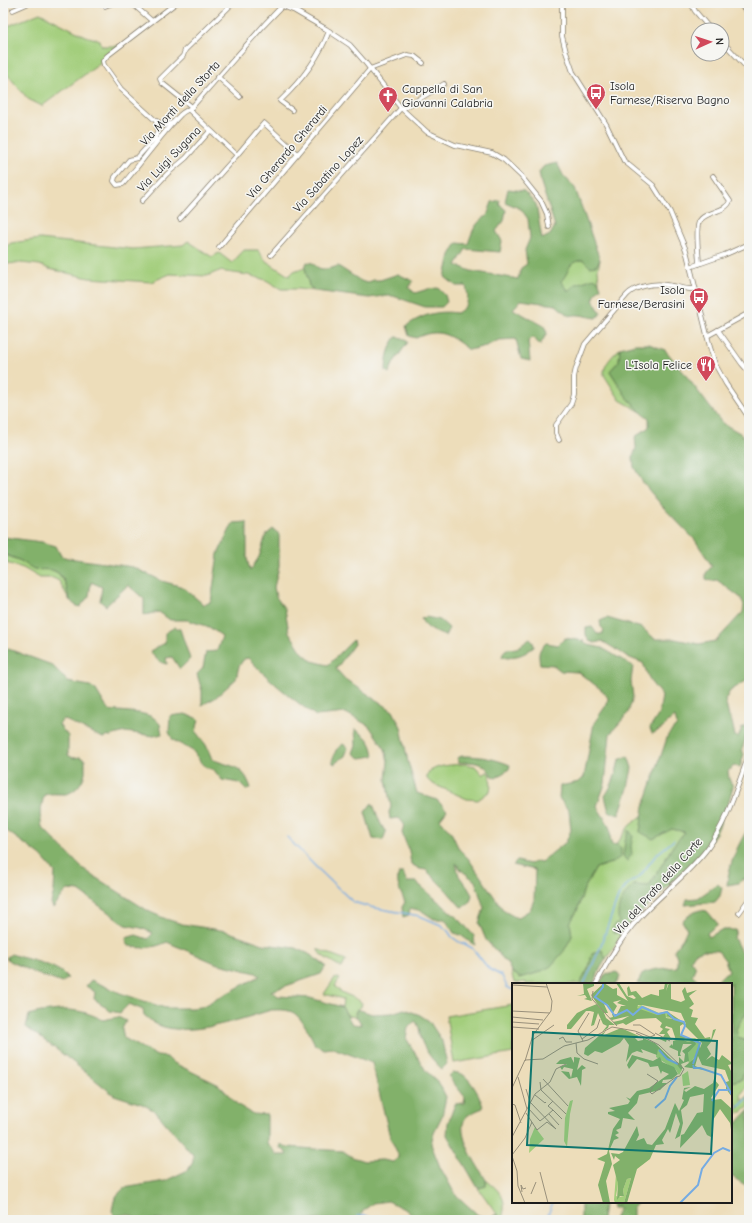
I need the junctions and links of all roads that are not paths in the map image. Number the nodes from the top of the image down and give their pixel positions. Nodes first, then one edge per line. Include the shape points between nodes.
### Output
1 (29, 3) edge
2 (97, 3) edge
3 (113, 3) edge
4 (130, 3) edge
5 (176, 3) edge
6 (233, 3) edge
7 (275, 3) edge
8 (562, 3) edge
9 (691, 3) edge
10 (737, 3) edge
11 (283, 4) edge
12 (12, 10) dead end
13 (749, 12) edge
14 (152, 21) junction
15 (704, 22) edge
16 (329, 31) junction
17 (730, 50) edge
18 (423, 63) dead end
19 (370, 69) junction
20 (749, 70) edge
21 (218, 77) junction
22 (444, 84) dead end
23 (240, 97) dead end
24 (191, 108) junction
25 (401, 108) junction
26 (292, 110) dead end
27 (156, 121) junction
28 (173, 123) junction
29 (210, 131) junction
30 (298, 154) junction
31 (236, 156) junction
32 (713, 176) dead end
33 (142, 201) dead end
34 (180, 219) dead end
35 (548, 227) dead end
36 (749, 244) edge
37 (219, 247) dead end
38 (271, 254) dead end
39 (699, 264) junction
40 (690, 267) junction
41 (695, 289) junction
42 (748, 315) edge
43 (718, 330) junction
44 (707, 336) junction
45 (749, 372) edge
46 (749, 418) edge
47 (559, 440) dead end
48 (749, 755) edge
49 (749, 899) edge
50 (739, 913) dead end
51 (597, 983) edge

1 - 12 street
2 - 3 street via 105,6
4 - 14 street
5 - 14 street
6 - 24 street via 185,50 183,56 160,79
7 - 11 street
8 - 40 street via 562,36 573,72 606,124 624,161 649,181 662,198 677,227
9 - 15 street
10 - 13 street
11 - 16 street
11 - 21 street, Via Monti della Storta
14 - 27 street via 107,56 103,62 121,89
16 - 19 street via 350,45
16 - 26 street via 314,62 280,101
17 - 20 street
18 - 19 street via 414,56 407,55
19 - 25 street
19 - 30 street, Via Gherardo Gherardi
21 - 23 street
21 - 24 street, Via Monti della Storta
22 - 25 street
24 - 28 street, Via Monti della Storta via 183,112
24 - 29 street
25 - 35 street via 426,132 455,145 500,157 521,176 541,201 547,214
25 - 38 street, Via Sabatino Lopez
27 - 28 street via 165,125
27 - 28 street, Via Monti della Storta via 158,130 155,138 116,176 116,185 123,184
29 - 31 street
29 - 33 street, Via Luigi Sugana
30 - 31 street via 264,123
30 - 37 street, Via Gherardo Gherardi
31 - 34 street
32 - 39 street via 730,201 727,206 699,222
36 - 39 street
39 - 40 street
40 - 41 street
41 - 44 street
41 - 47 street via 682,289 663,284 641,286 630,291 585,344 575,373 573,398 556,425
42 - 43 street
43 - 44 street
43 - 45 street
44 - 46 street via 719,371
48 - 51 street, Via del Prato della Corte via 730,805 711,843 700,858 630,928
49 - 50 street

